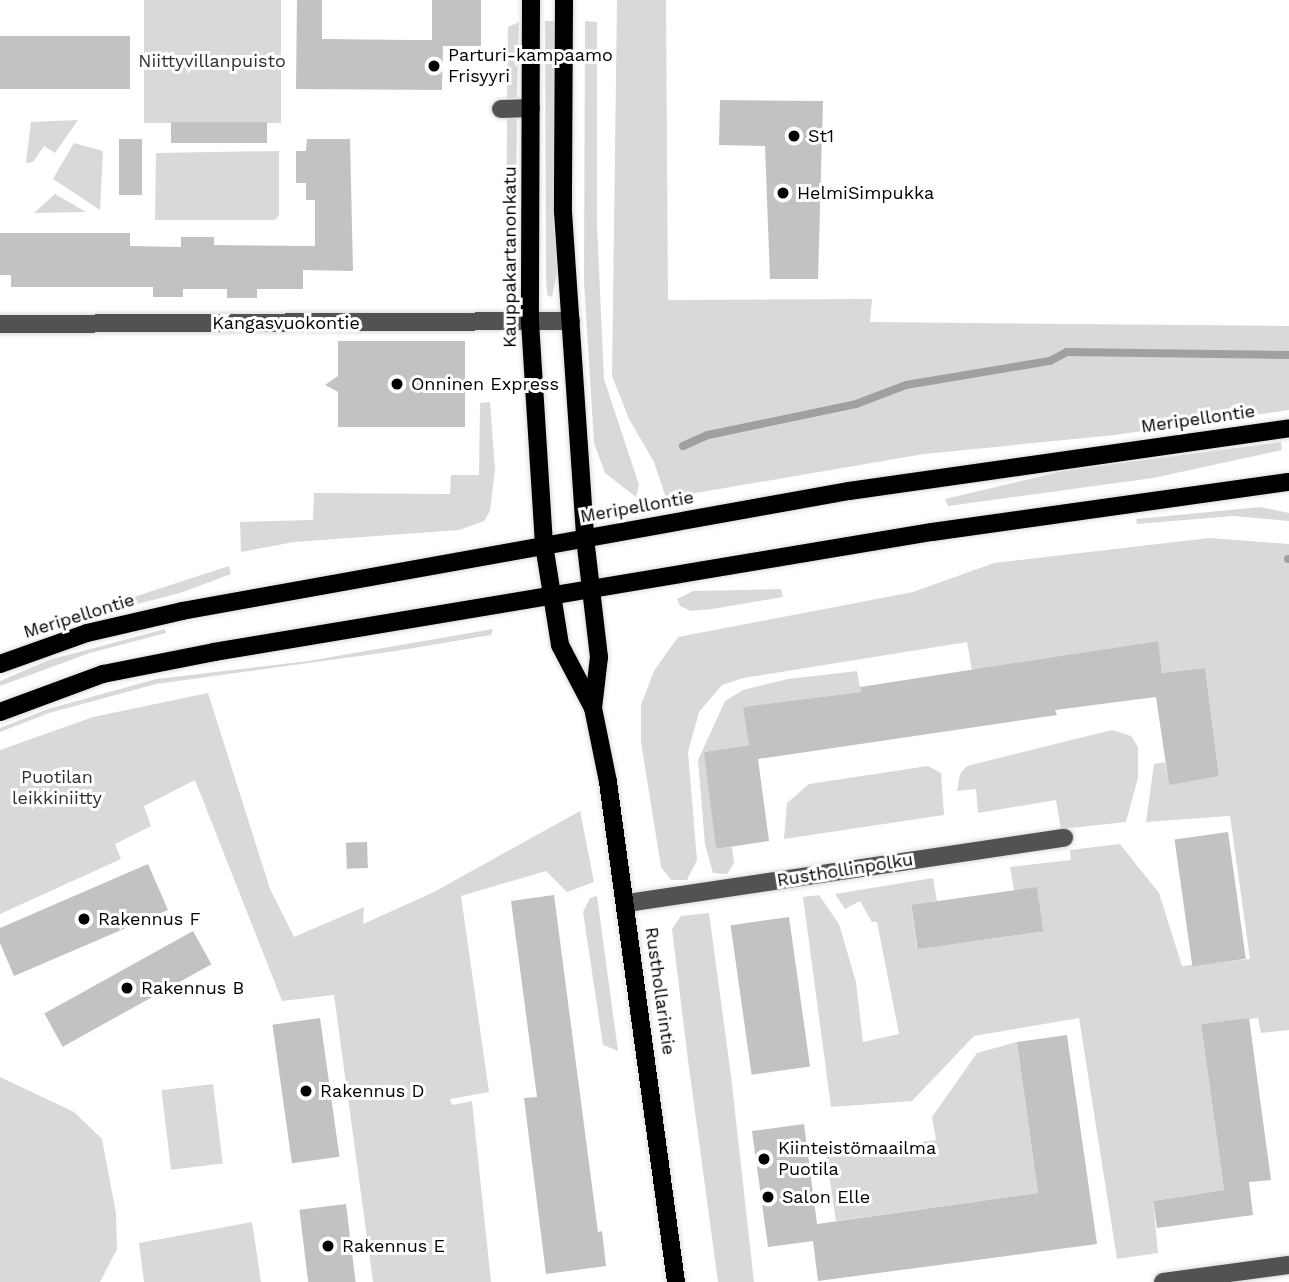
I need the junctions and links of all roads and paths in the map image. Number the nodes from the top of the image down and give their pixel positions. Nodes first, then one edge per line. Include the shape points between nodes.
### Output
1 (531, 0) edge
2 (564, 0) edge
3 (531, 108) junction
4 (500, 109) dead end
5 (571, 321) junction
6 (530, 322) junction
7 (0, 324) edge
8 (1289, 428) edge
9 (1289, 482) edge
10 (585, 537) junction
11 (544, 545) junction
12 (590, 591) junction
13 (553, 597) junction
14 (0, 664) edge
15 (593, 708) junction
16 (0, 712) edge
17 (1063, 838) dead end
18 (627, 903) junction
19 (1289, 1265) edge
20 (676, 1282) edge
21 (1163, 1282) edge

1 - 3 main road, Kauppakartanonkatu
2 - 5 main road via 563,212
3 - 4 street
3 - 6 main road, Kauppakartanonkatu
5 - 6 street, Kangasvuokontie
5 - 10 main road
6 - 7 street, Kangasvuokontie
6 - 11 main road, Kauppakartanonkatu
8 - 10 main road, Meripellontie via 986,470
9 - 12 main road via 932,532
10 - 11 main road, Meripellontie
10 - 12 main road
11 - 13 main road, Kauppakartanonkatu
11 - 14 main road, Meripellontie via 134,621
12 - 13 main road
12 - 15 main road, Rusthollarintie via 599,657
13 - 15 main road, Rusthollarintie via 560,645
13 - 16 main road via 166,660 103,674
15 - 18 main road, Rusthollarintie
17 - 18 street, Rusthollinpolku
18 - 20 main road, Rusthollarintie
19 - 21 street

